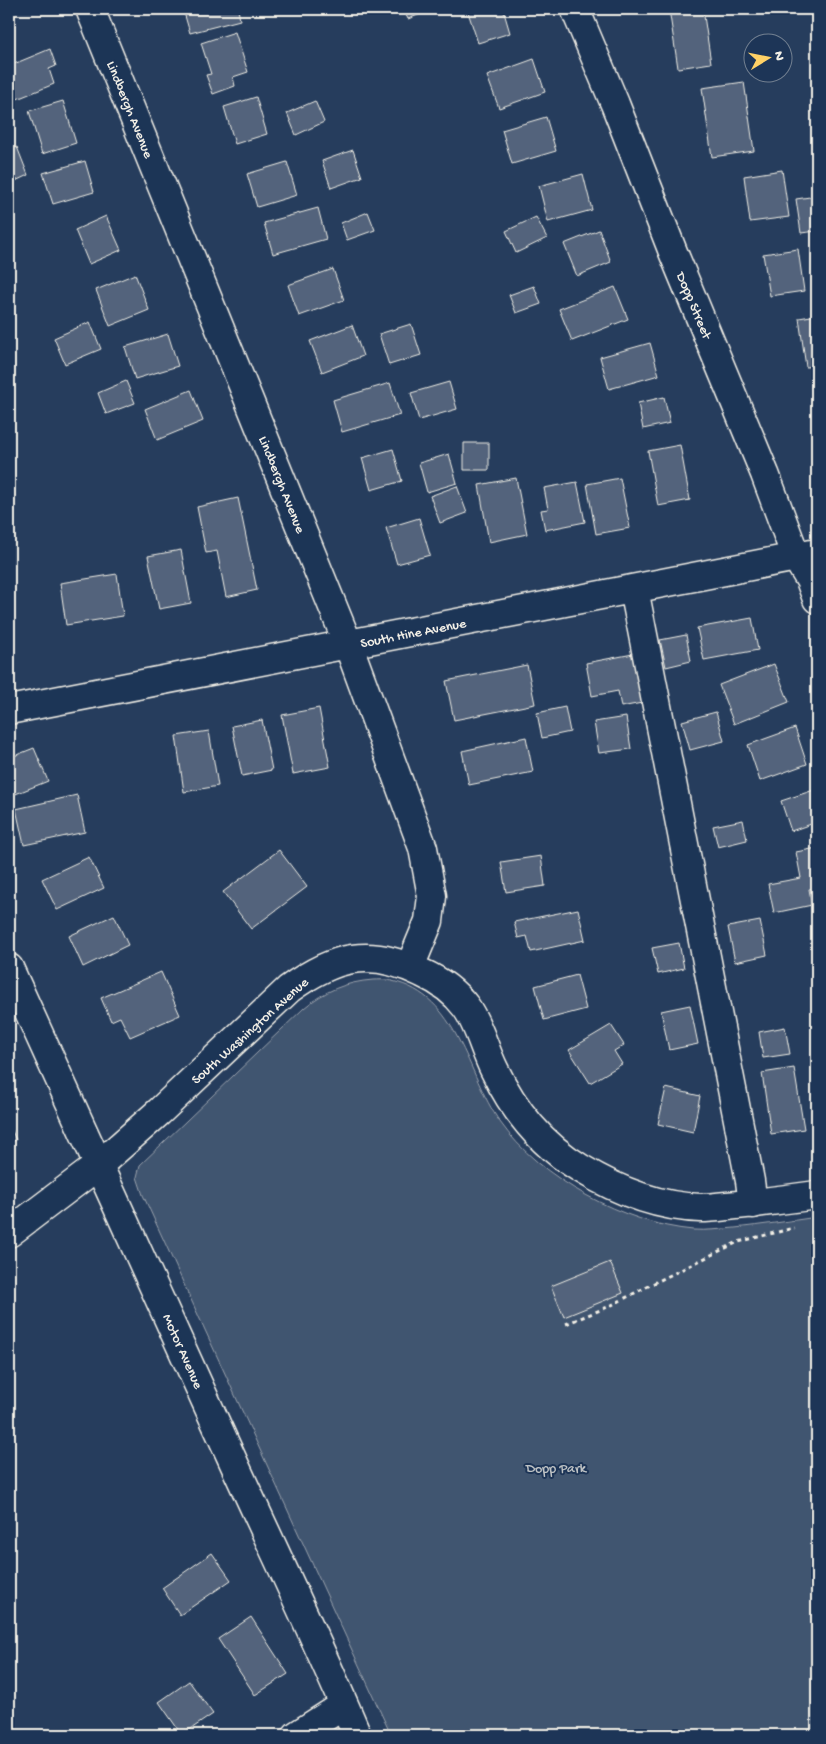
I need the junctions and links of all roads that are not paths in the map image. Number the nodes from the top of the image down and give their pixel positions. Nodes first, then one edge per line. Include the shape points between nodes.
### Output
1 (90, 9) edge
2 (575, 9) edge
3 (807, 555) edge
4 (634, 589) junction
5 (817, 599) edge
6 (348, 644) junction
7 (9, 710) edge
8 (410, 967) junction
9 (9, 968) edge
10 (100, 1164) junction
11 (817, 1195) edge
12 (753, 1204) junction
13 (9, 1233) edge
14 (344, 1705) junction
15 (298, 1735) edge
16 (357, 1735) edge

1 - 6 street, Lindbergh Avenue
2 - 3 street, Dopp Street via 765,474
3 - 4 street, South Hine Avenue
3 - 5 street, Dopp Street via 810,580
4 - 6 street, South Hine Avenue
4 - 12 street
6 - 7 street, South Hine Avenue
6 - 8 street, Lindbergh Avenue via 423,848 428,873 432,896 429,921
8 - 10 street, South Washington Avenue via 379,958 353,958 330,964 307,976
8 - 12 street, South Washington Avenue via 441,982 466,1008 494,1069 521,1114 546,1142 579,1168 621,1190 659,1202 700,1208
9 - 10 street, Motor Avenue
10 - 13 street, South Washington Avenue
10 - 14 street, Motor Avenue
11 - 12 street, South Washington Avenue
14 - 15 street
14 - 16 street, Motor Avenue

